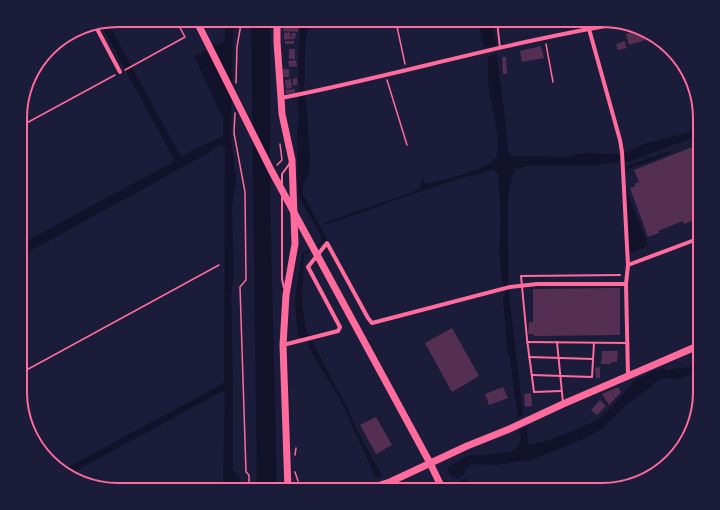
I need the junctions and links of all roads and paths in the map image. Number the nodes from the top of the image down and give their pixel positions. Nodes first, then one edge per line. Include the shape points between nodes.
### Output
1 (180, 27) edge
2 (200, 27) edge
3 (240, 27) edge
4 (277, 27) edge
5 (397, 27) edge
6 (498, 27) edge
7 (600, 27) edge
8 (588, 29) junction
9 (97, 30) edge
10 (545, 38) junction
11 (500, 48) junction
12 (406, 70) junction
13 (120, 72) junction
14 (386, 75) junction
15 (553, 82) dead end
16 (236, 86) dead end
17 (281, 98) junction
18 (235, 110) dead end
19 (27, 123) edge
20 (280, 138) dead end
21 (407, 145) dead end
22 (292, 160) junction
23 (271, 170) junction
24 (693, 241) edge
25 (220, 265) dead end
26 (628, 265) junction
27 (620, 275) dead end
28 (626, 284) junction
29 (522, 286) junction
30 (286, 295) junction
31 (527, 342) junction
32 (557, 342) junction
33 (594, 342) junction
34 (628, 343) junction
35 (283, 344) junction
36 (693, 348) edge
37 (529, 357) junction
38 (558, 358) junction
39 (593, 359) junction
40 (27, 370) edge
41 (532, 375) junction
42 (560, 376) junction
43 (628, 376) junction
44 (561, 391) junction
45 (563, 404) junction
46 (430, 464) junction
47 (295, 470) dead end
48 (298, 481) dead end
49 (249, 483) edge
50 (288, 483) edge
51 (387, 483) edge
52 (440, 483) edge

1 - 13 path via 185,37
2 - 23 main road
3 - 16 path
4 - 17 main road
5 - 12 path
6 - 11 lane
7 - 8 street
8 - 10 street
8 - 26 street via 622,152
9 - 13 street
10 - 11 street
10 - 15 path
11 - 12 street
12 - 14 street
13 - 19 path
14 - 17 street
14 - 21 path
17 - 22 main road
18 - 49 path via 234,133 245,192 246,280 240,287 246,472 249,475
20 - 23 path via 282,160
22 - 30 main road via 295,244
22 - 30 lane via 282,174 282,279
23 - 46 main road
24 - 26 street
25 - 40 path
26 - 28 street
27 - 29 lane via 521,276
28 - 29 street
28 - 34 street
29 - 31 lane
29 - 35 street via 504,288 372,323 327,243 308,267 340,327 338,331
30 - 35 main road
31 - 32 lane
31 - 37 lane
32 - 33 lane
32 - 38 lane
33 - 34 lane
33 - 39 lane
34 - 43 street
35 - 50 main road
36 - 43 main road
37 - 38 lane
37 - 41 lane
38 - 39 lane
38 - 42 lane
39 - 42 lane via 592,377
41 - 42 lane
41 - 44 lane via 534,392
42 - 44 lane
43 - 45 main road
44 - 45 lane
45 - 46 main road
46 - 51 main road
46 - 52 main road
47 - 48 path

